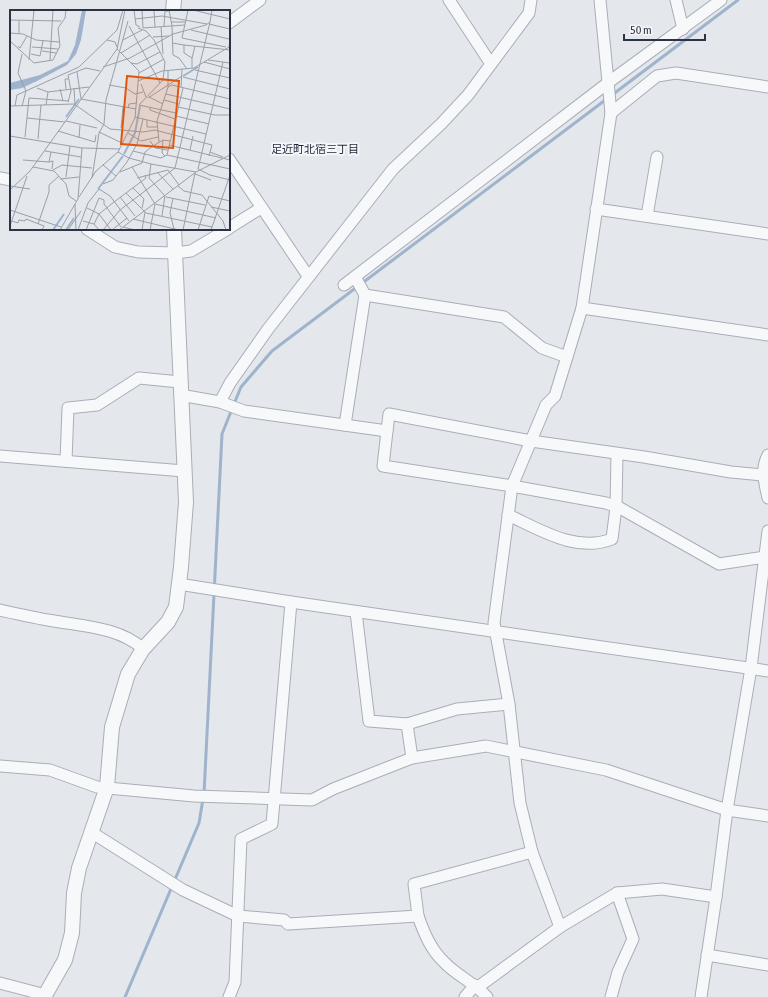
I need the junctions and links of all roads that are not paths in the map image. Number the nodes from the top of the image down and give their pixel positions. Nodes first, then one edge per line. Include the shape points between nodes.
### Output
1 (260, 0) edge
2 (449, 0) edge
3 (531, 0) edge
4 (600, 0) edge
5 (676, 0) edge
6 (721, 0) edge
7 (230, 21) edge
8 (683, 29) junction
9 (491, 64) junction
10 (609, 82) junction
11 (768, 87) edge
12 (611, 113) junction
13 (657, 157) dead end
14 (230, 161) edge
15 (0, 178) edge
16 (10, 180) edge
17 (261, 208) junction
18 (596, 209) junction
19 (647, 216) junction
20 (230, 228) edge
21 (90, 230) edge
22 (174, 230) edge
23 (226, 230) edge
24 (768, 234) edge
25 (175, 253) junction
26 (308, 276) junction
27 (355, 277) junction
28 (344, 285) dead end
29 (365, 295) junction
30 (582, 308) junction
31 (768, 335) edge
32 (567, 357) junction
33 (180, 388) junction
34 (220, 402) junction
35 (345, 425) junction
36 (387, 431) junction
37 (531, 442) junction
38 (617, 454) junction
39 (768, 455) edge
40 (0, 456) edge
41 (66, 461) junction
42 (184, 470) junction
43 (763, 475) junction
44 (512, 486) junction
45 (768, 498) edge
46 (616, 507) junction
47 (508, 515) junction
48 (768, 531) edge
49 (765, 557) junction
50 (179, 584) junction
51 (291, 602) junction
52 (0, 610) edge
53 (356, 612) junction
54 (496, 632) junction
55 (143, 649) junction
56 (751, 668) junction
57 (768, 671) edge
58 (509, 704) junction
59 (407, 724) junction
60 (515, 752) junction
61 (412, 758) junction
62 (0, 766) edge
63 (107, 787) junction
64 (275, 799) junction
65 (727, 810) junction
66 (768, 816) edge
67 (91, 832) junction
68 (532, 852) junction
69 (617, 893) junction
70 (716, 897) junction
71 (238, 916) junction
72 (418, 916) junction
73 (560, 927) junction
74 (707, 955) junction
75 (768, 965) edge
76 (0, 983) edge
77 (477, 986) junction
78 (44, 997) edge
79 (229, 997) edge
80 (465, 997) edge
81 (488, 997) edge
82 (610, 997) edge
83 (701, 997) edge

1 - 7 street
2 - 9 street
3 - 9 street via 529,13
4 - 10 street
5 - 8 street
6 - 8 street
8 - 10 street
9 - 26 street via 441,124 392,169
10 - 12 street
10 - 27 street
11 - 12 street via 676,73 657,76
12 - 18 street
13 - 19 street
14 - 17 street
15 - 16 street
17 - 20 street
17 - 26 street
18 - 19 street
18 - 30 street
19 - 24 street
21 - 25 street via 115,247 138,252
22 - 25 street
23 - 25 street via 190,251
25 - 33 street
26 - 34 street via 259,341
27 - 28 street
27 - 29 street
29 - 32 street via 504,317 542,348
29 - 35 street
30 - 31 street
30 - 32 street
32 - 37 street via 555,396 546,406
33 - 34 street
33 - 41 street via 140,378 97,405 68,408
33 - 42 street
34 - 35 street via 244,411
35 - 36 street
36 - 37 street via 389,414
36 - 44 street via 383,466
37 - 38 street
37 - 44 street
38 - 43 street
38 - 46 street
39 - 43 street
40 - 41 street
41 - 42 street
42 - 50 street via 186,502
43 - 45 street
44 - 46 street
44 - 47 street
46 - 47 street via 612,539 600,544 569,542
46 - 49 street via 719,564
47 - 54 street via 494,623
48 - 49 street
49 - 56 street
50 - 51 street
50 - 55 street via 176,607 168,622
51 - 53 street
51 - 64 street
52 - 55 street via 96,628 136,642
53 - 54 street
53 - 59 street via 369,721
54 - 56 street
54 - 58 street
55 - 63 street via 128,674 112,727
56 - 57 street
56 - 65 street
58 - 59 street via 457,709
58 - 60 street
59 - 61 street
60 - 61 street via 486,746
60 - 65 street via 606,770
60 - 68 street via 520,804
61 - 64 street via 333,789 312,800
62 - 63 street via 50,770 97,787
63 - 64 street via 194,796
63 - 67 street
64 - 71 street via 272,824 241,839
65 - 66 street
65 - 70 street
67 - 71 street via 183,890
67 - 78 street via 74,892 72,933 65,960
68 - 72 street via 414,884
68 - 73 street
69 - 70 street via 662,888
69 - 73 street
69 - 82 street via 633,939
70 - 74 street
71 - 72 street via 284,920 288,924
71 - 79 street via 235,982
72 - 77 street via 426,937 444,962
73 - 77 street
74 - 75 street
74 - 83 street
76 - 78 street
77 - 80 street
77 - 81 street

